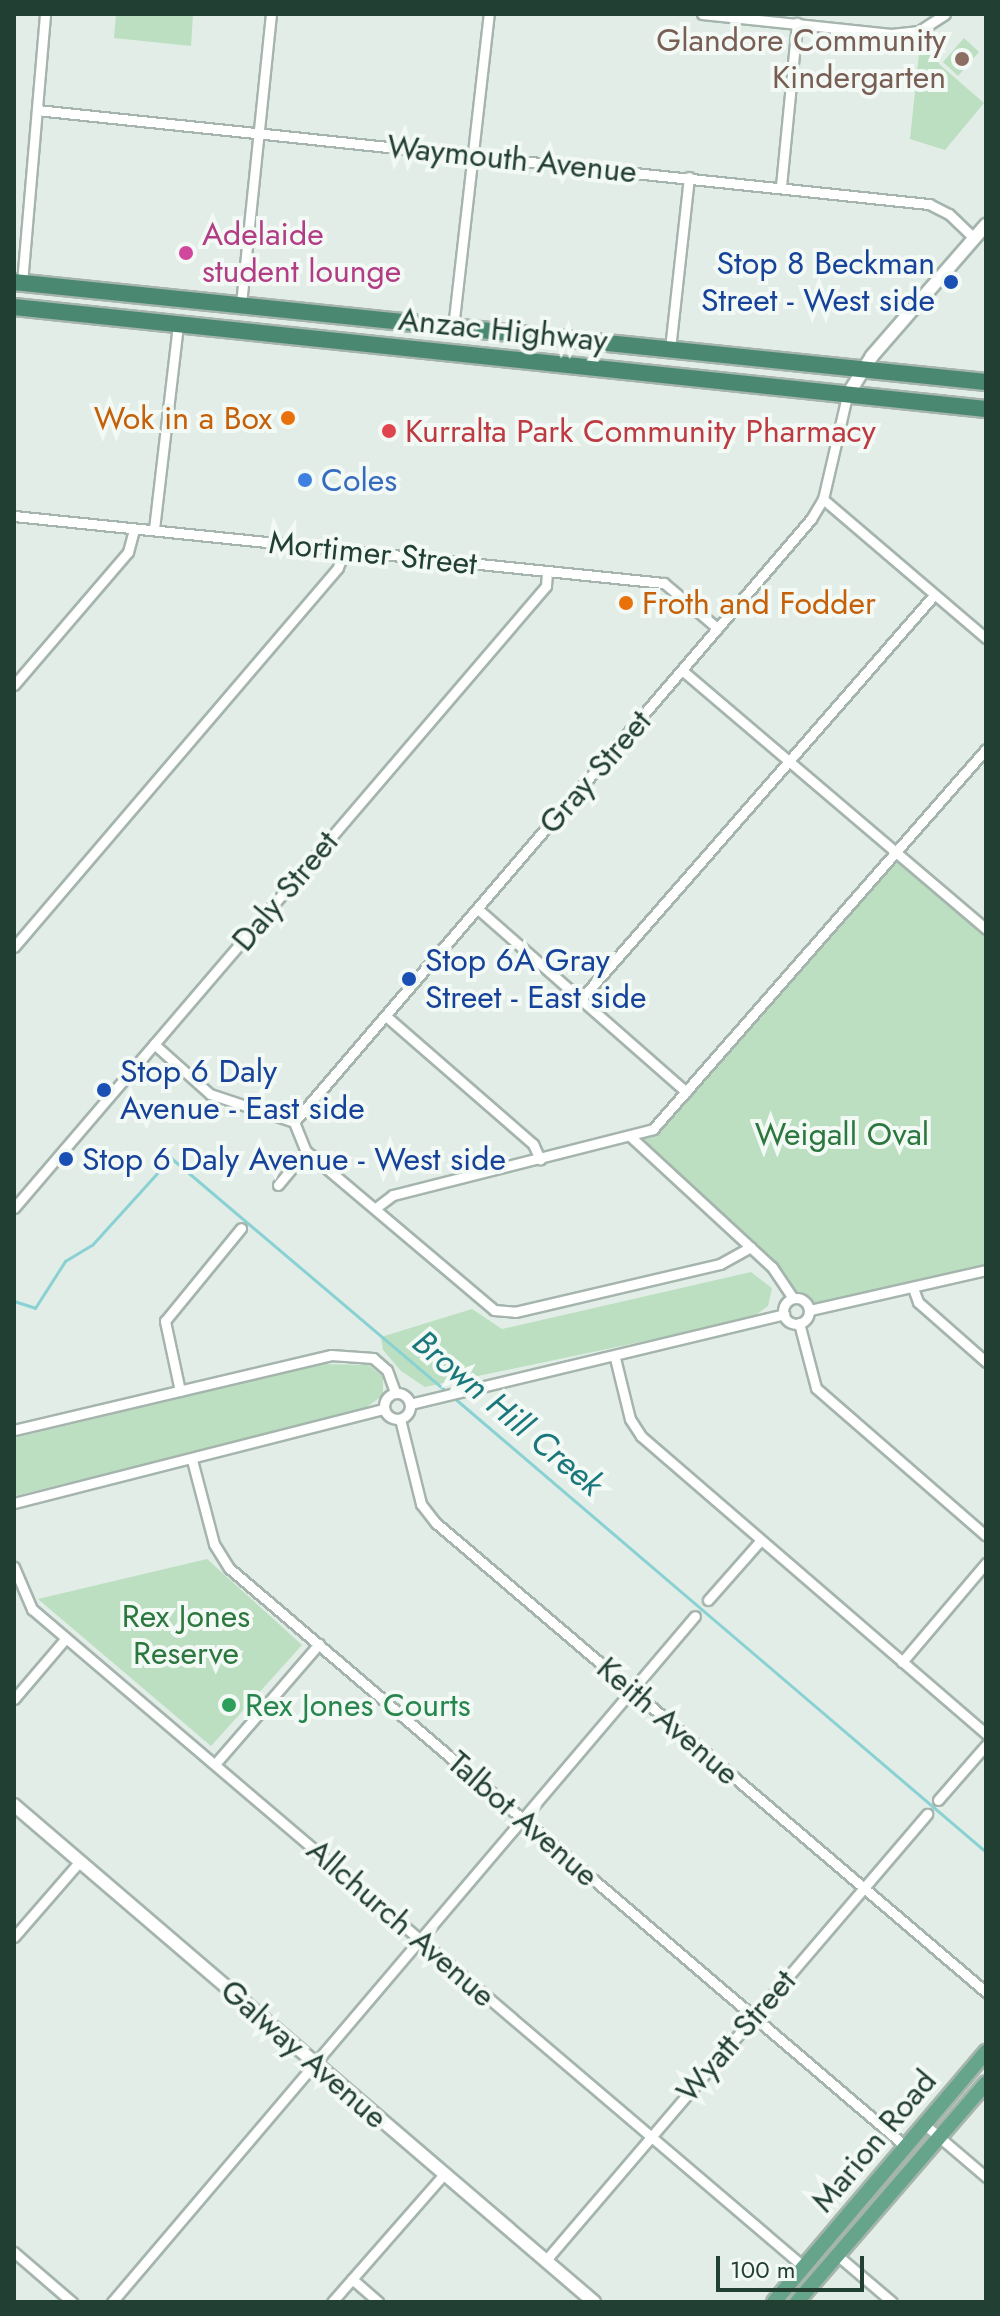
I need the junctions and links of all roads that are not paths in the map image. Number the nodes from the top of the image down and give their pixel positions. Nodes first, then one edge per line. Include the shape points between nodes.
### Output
1 (45, 14) edge
2 (271, 14) edge
3 (489, 14) edge
4 (702, 14) edge
5 (945, 14) edge
6 (736, 16) edge
7 (797, 23) junction
8 (37, 110) junction
9 (259, 131) junction
10 (473, 156) junction
11 (689, 177) junction
12 (781, 186) junction
13 (986, 225) edge
14 (974, 238) junction
15 (18, 282) edge
16 (116, 293) junction
17 (241, 304) junction
18 (14, 307) edge
19 (114, 318) junction
20 (178, 325) junction
21 (453, 328) junction
22 (589, 342) junction
23 (670, 349) junction
24 (483, 356) junction
25 (762, 359) junction
26 (603, 368) junction
27 (862, 369) junction
28 (986, 382) edge
29 (760, 385) junction
30 (847, 396) junction
31 (986, 409) edge
32 (823, 499) junction
33 (14, 516) edge
34 (134, 529) junction
35 (154, 529) junction
36 (345, 550) junction
37 (547, 571) junction
38 (934, 595) junction
39 (717, 628) junction
40 (986, 638) edge
41 (683, 671) junction
42 (14, 685) edge
43 (986, 749) edge
44 (788, 761) junction
45 (896, 852) junction
46 (478, 909) junction
47 (986, 929) edge
48 (14, 947) edge
49 (582, 998) junction
50 (387, 1017) junction
51 (154, 1044) junction
52 (686, 1092) junction
53 (294, 1122) junction
54 (631, 1137) junction
55 (306, 1151) junction
56 (540, 1159) junction
57 (278, 1185) dead end
58 (377, 1207) junction
59 (14, 1208) edge
60 (241, 1228) dead end
61 (751, 1247) junction
62 (986, 1270) edge
63 (913, 1288) junction
64 (793, 1298) junction
65 (810, 1310) junction
66 (784, 1314) junction
67 (799, 1323) junction
68 (615, 1358) junction
69 (986, 1362) edge
70 (180, 1391) junction
71 (395, 1392) junction
72 (410, 1404) junction
73 (384, 1409) junction
74 (400, 1419) junction
75 (14, 1430) edge
76 (192, 1460) junction
77 (14, 1503) edge
78 (986, 1536) edge
79 (760, 1541) junction
80 (986, 1563) edge
81 (14, 1567) edge
82 (708, 1600) dead end
83 (695, 1616) dead end
84 (66, 1638) junction
85 (319, 1644) junction
86 (902, 1662) junction
87 (632, 1689) junction
88 (14, 1699) edge
89 (986, 1734) edge
90 (986, 1745) edge
91 (215, 1764) junction
92 (938, 1800) dead end
93 (14, 1805) edge
94 (927, 1814) dead end
95 (522, 1818) junction
96 (80, 1861) junction
97 (863, 1889) junction
98 (14, 1937) edge
99 (418, 1938) junction
100 (986, 1992) edge
101 (753, 2016) junction
102 (986, 2052) edge
103 (314, 2063) junction
104 (986, 2083) edge
105 (924, 2124) junction
106 (649, 2135) junction
107 (939, 2137) junction
108 (905, 2146) junction
109 (444, 2174) junction
110 (986, 2177) edge
111 (14, 2252) edge
112 (837, 2255) junction
113 (546, 2260) junction
114 (804, 2267) junction
115 (352, 2279) junction
116 (72, 2302) edge
117 (112, 2302) edge
118 (332, 2302) edge
119 (378, 2302) edge
120 (594, 2302) edge
121 (774, 2302) edge
122 (797, 2302) edge
123 (892, 2302) edge

1 - 8 street
2 - 9 street
3 - 10 street
4 - 6 street
5 - 7 street via 919,31 891,34
6 - 7 street
7 - 12 street
8 - 9 street, Waymouth Avenue
8 - 15 street
9 - 10 street, Waymouth Avenue
9 - 17 street
10 - 11 street, Waymouth Avenue
10 - 21 street
11 - 12 street, Waymouth Avenue
11 - 23 street
12 - 14 street, Waymouth Avenue via 929,204 949,214
13 - 14 street
14 - 27 street
15 - 16 highway, Anzac Highway
16 - 17 highway, Anzac Highway
16 - 19 highway
17 - 21 highway, Anzac Highway
18 - 19 highway, Anzac Highway
19 - 20 highway, Anzac Highway
20 - 24 highway, Anzac Highway
20 - 35 street
21 - 22 highway, Anzac Highway
21 - 24 highway
22 - 23 highway, Anzac Highway
22 - 26 highway via 587,354
23 - 25 highway, Anzac Highway
24 - 26 highway, Anzac Highway
25 - 27 highway, Anzac Highway
25 - 29 highway
26 - 29 highway, Anzac Highway
27 - 28 highway, Anzac Highway
27 - 30 street
29 - 30 highway, Anzac Highway
30 - 31 highway, Anzac Highway
30 - 32 street, Gray Street
32 - 38 street
32 - 39 street, Gray Street
33 - 34 street, Mortimer Street
34 - 35 street, Mortimer Street
34 - 42 street via 128,552
35 - 36 street, Mortimer Street
36 - 37 street, Mortimer Street
36 - 48 street via 338,567
37 - 39 street, Mortimer Street via 664,583
37 - 51 street, Daly Street via 546,586
38 - 40 street
38 - 44 street
39 - 41 street, Gray Street
41 - 44 street
41 - 46 street, Gray Street
43 - 45 street
44 - 45 street
44 - 49 street
45 - 47 street
45 - 52 street
46 - 49 street
46 - 50 street, Gray Street
49 - 52 street
50 - 53 street, Gray Street
50 - 56 street via 533,1144
51 - 53 street via 210,1094
51 - 59 street, Daly Street
52 - 54 street via 643,1135
53 - 55 street
54 - 56 street
54 - 61 street
55 - 57 street
55 - 58 street
56 - 58 street via 393,1195
58 - 61 street via 477,1297 504,1313 720,1264
60 - 70 street via 165,1321
61 - 64 street
62 - 63 street
63 - 65 street
63 - 69 street via 918,1302
64 - 65 street via 803,1300
64 - 66 street via 784,1305
65 - 67 street
66 - 67 street
66 - 68 street
67 - 78 street via 816,1388
68 - 72 street
68 - 79 street via 635,1430
70 - 71 street via 350,1354 381,1364
70 - 75 street
71 - 72 street
71 - 73 street via 384,1400
72 - 74 street
73 - 74 street
73 - 76 street
74 - 87 street, Keith Avenue via 428,1515
76 - 77 street
76 - 85 street, Talbot Avenue via 220,1557
79 - 82 street
79 - 86 street
80 - 86 street
81 - 84 street, Allchurch Avenue via 32,1609
83 - 87 street
84 - 88 street
84 - 91 street, Allchurch Avenue
85 - 91 street
85 - 95 street, Talbot Avenue
86 - 89 street
87 - 95 street
87 - 97 street, Keith Avenue
90 - 92 street
91 - 99 street, Allchurch Avenue
93 - 96 street, Galway Avenue
94 - 97 street, Wyatt Street
95 - 99 street
95 - 101 street, Talbot Avenue
96 - 98 street
96 - 103 street, Galway Avenue
97 - 100 street, Keith Avenue
97 - 101 street, Wyatt Street
99 - 103 street
99 - 106 street, Allchurch Avenue
101 - 106 street, Wyatt Street
101 - 108 street, Talbot Avenue
102 - 105 main road, Marion Road
103 - 109 street, Galway Avenue
103 - 117 street
104 - 107 main road, Marion Road
105 - 107 street
105 - 108 main road, Marion Road
106 - 113 street, Wyatt Street
106 - 114 street, Allchurch Avenue
107 - 110 street
107 - 112 main road, Marion Road
108 - 114 main road, Marion Road
109 - 113 street, Galway Avenue
109 - 115 street
111 - 116 street
112 - 122 main road, Marion Road
112 - 123 street
113 - 120 street, Galway Avenue
114 - 121 main road, Marion Road
115 - 118 street
115 - 119 street

